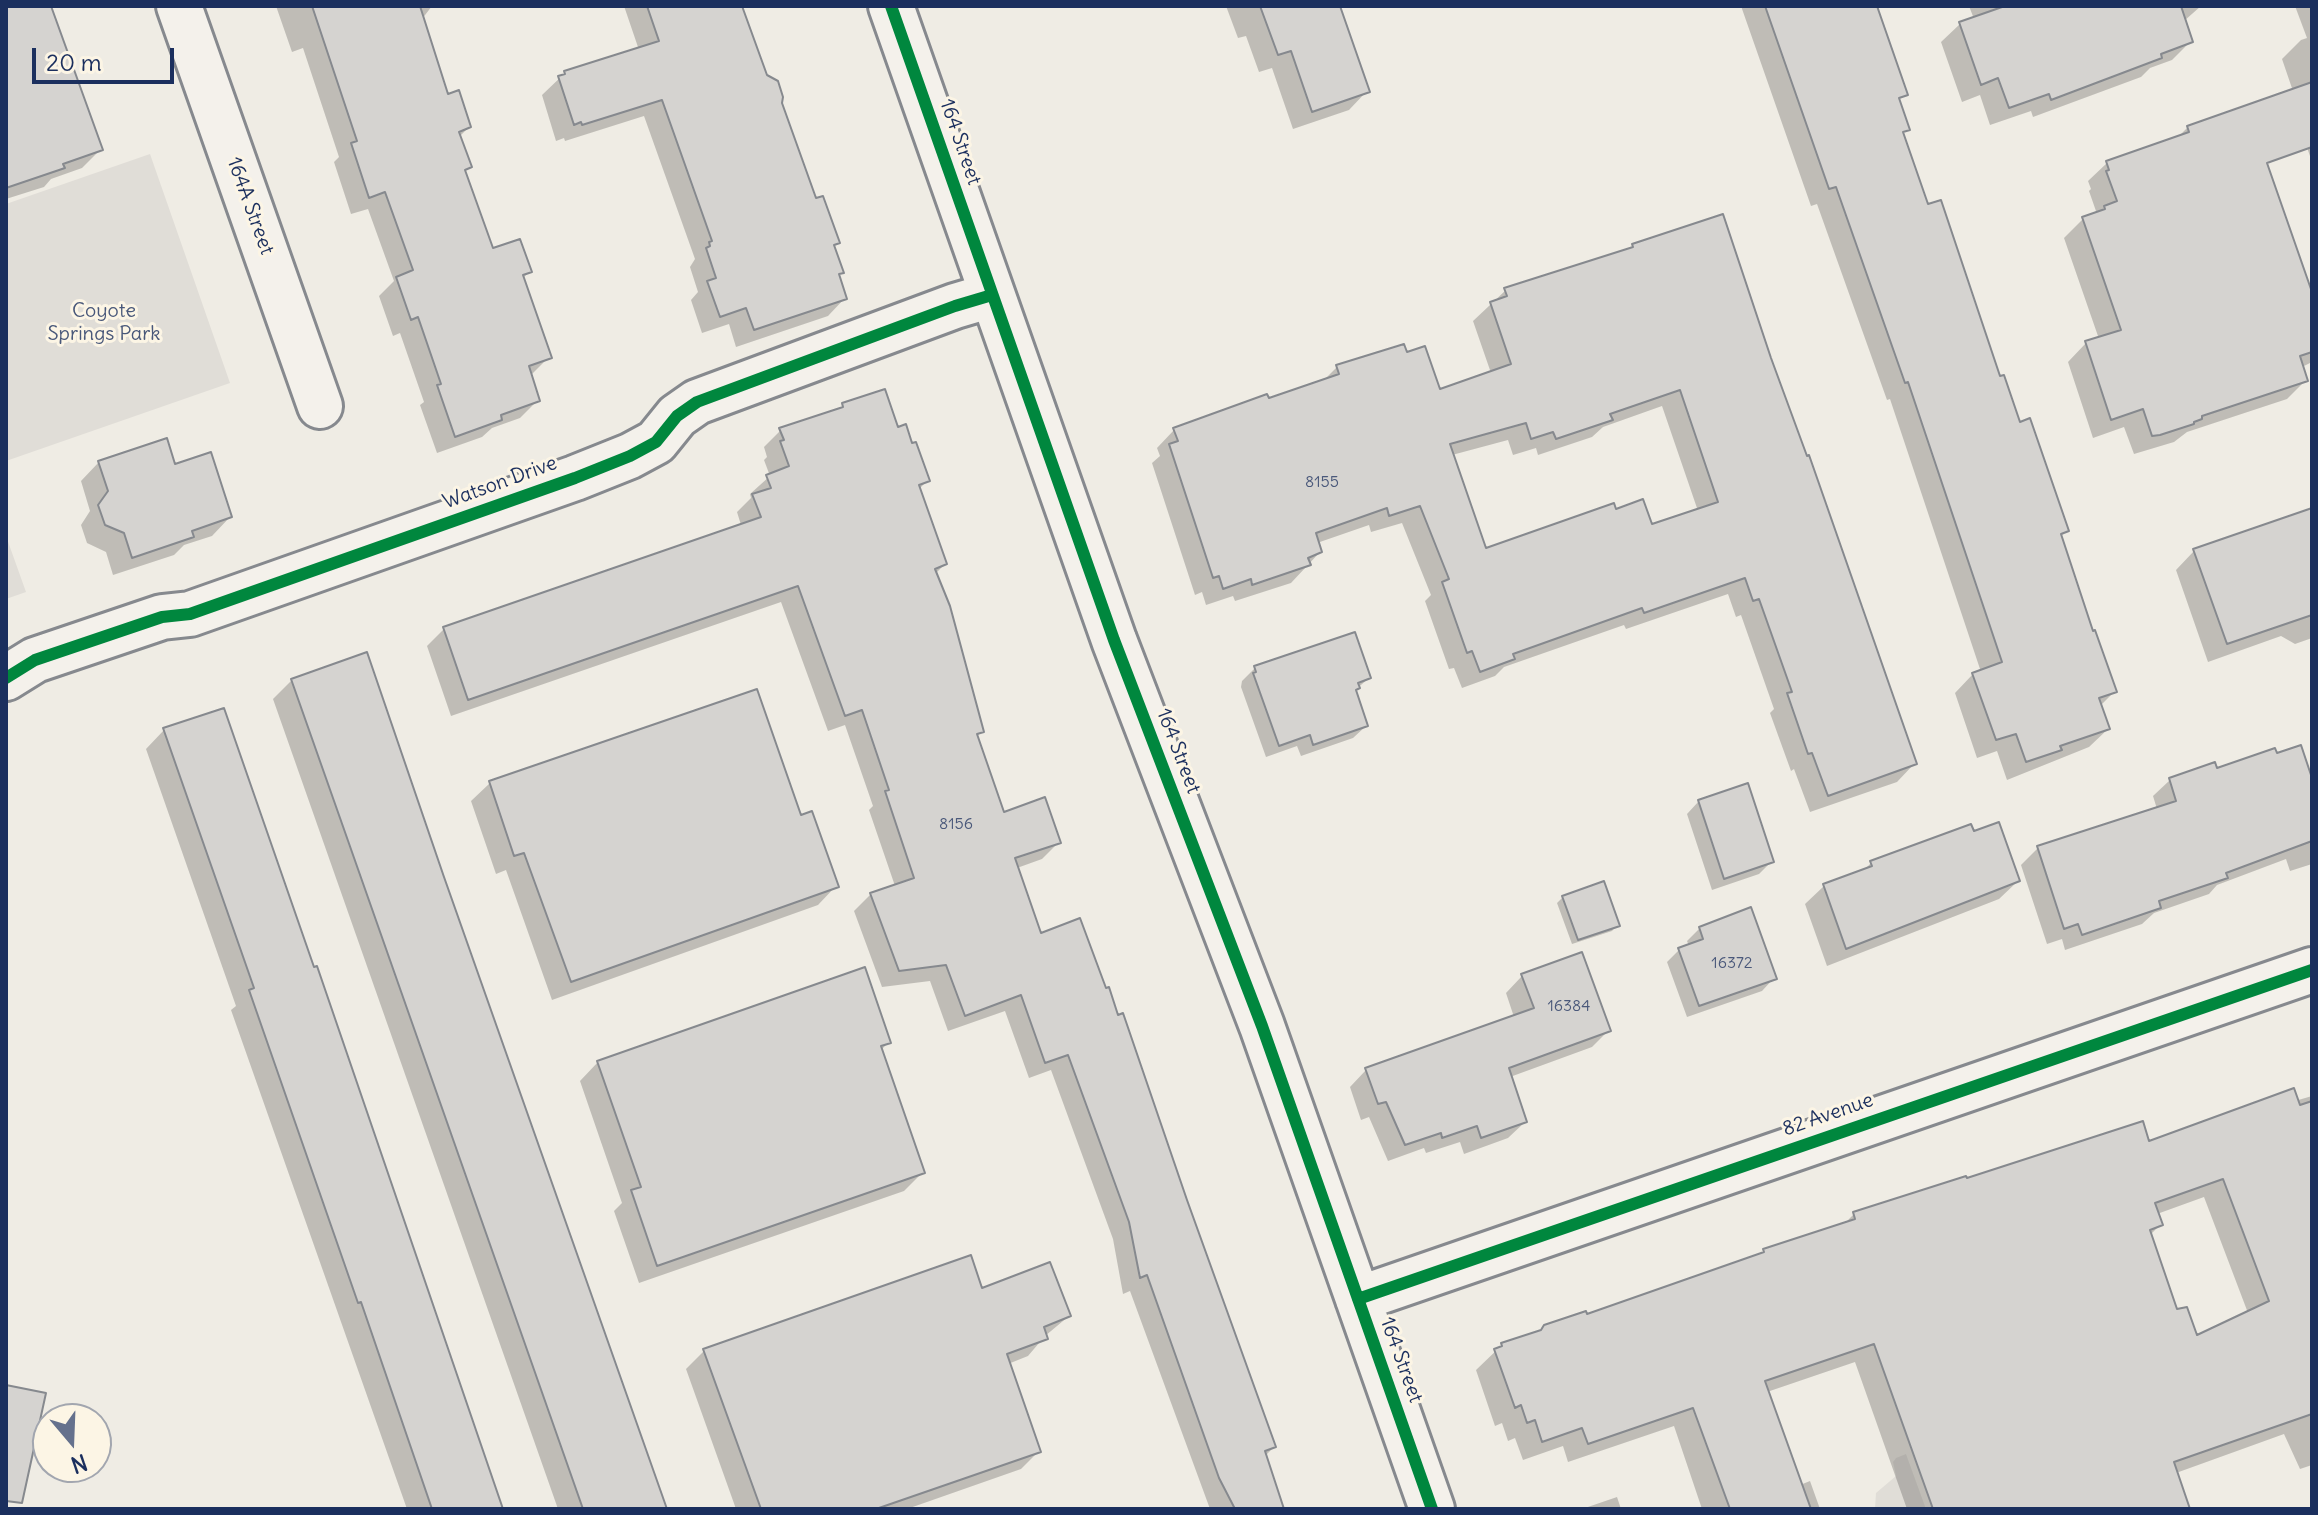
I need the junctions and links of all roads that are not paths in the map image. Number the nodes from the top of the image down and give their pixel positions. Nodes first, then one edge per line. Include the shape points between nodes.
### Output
1 (179, 6) edge
2 (891, 6) edge
3 (992, 295) junction
4 (320, 406) dead end
5 (6, 678) edge
6 (2312, 970) edge
7 (1358, 1299) junction
8 (1432, 1509) edge

1 - 4 street, 164A Street
2 - 3 street, 164 Street
3 - 5 street, Watson Drive via 697,402 656,442 575,478 190,614 162,617 47,655
3 - 7 street, 164 Street
6 - 7 street, 82 Avenue
7 - 8 street, 164 Street

